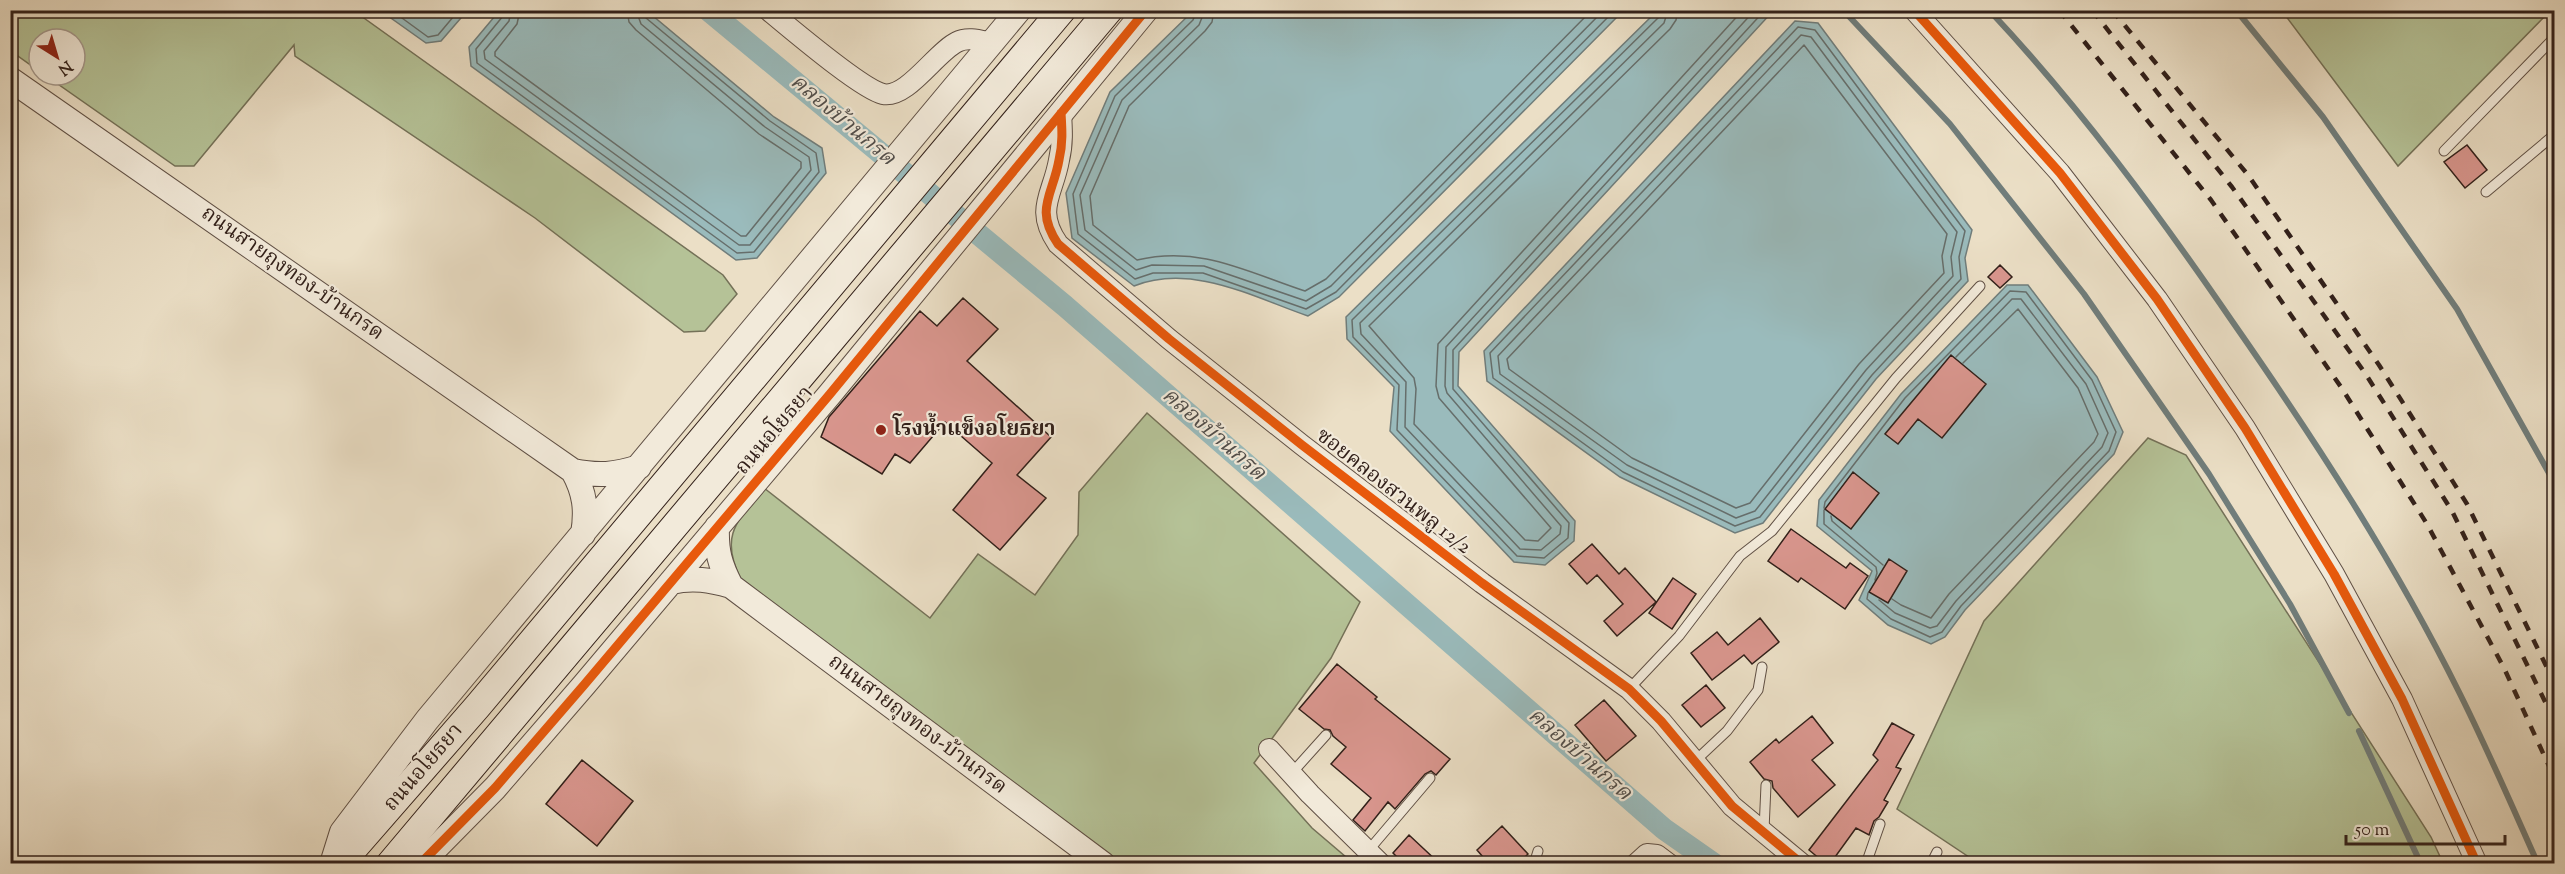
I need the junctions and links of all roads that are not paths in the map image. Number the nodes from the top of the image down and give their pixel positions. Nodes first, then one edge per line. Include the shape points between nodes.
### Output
1 (768, 10) edge
2 (1019, 10) edge
3 (1062, 10) edge
4 (1109, 10) edge
5 (1146, 10) edge
6 (1914, 10) edge
7 (2554, 38) edge
8 (993, 43) junction
9 (10, 79) edge
10 (1061, 113) junction
11 (2554, 135) edge
12 (2444, 151) dead end
13 (2486, 192) dead end
14 (1980, 286) dead end
15 (639, 467) junction
16 (573, 471) junction
17 (717, 527) junction
18 (583, 534) junction
19 (671, 582) junction
20 (731, 586) junction
21 (1762, 667) dead end
22 (1629, 688) junction
23 (1326, 735) dead end
24 (1269, 749) dead end
25 (1694, 762) junction
26 (1291, 774) junction
27 (1430, 778) dead end
28 (1766, 785) dead end
29 (1880, 824) dead end
30 (1764, 833) junction
31 (1538, 851) dead end
32 (1937, 852) dead end
33 (1375, 857) edge
34 (332, 864) edge
35 (340, 864) edge
36 (390, 864) edge
37 (420, 864) edge
38 (1102, 864) edge
39 (1534, 864) edge
40 (1636, 864) edge
41 (1669, 864) edge
42 (1802, 864) edge
43 (1866, 864) edge
44 (1931, 864) edge
45 (2477, 864) edge

1 - 8 street via 855,78 883,94 907,85 957,41
2 - 8 street, ถนนอโยธยา
3 - 35 main road, ถนนอโยธยา via 477,707
4 - 36 main road, ถนนอโยธยา
5 - 10 street, ถนนอโยธยา
6 - 45 street via 2060,173 2157,299 2245,428 2334,574 2396,688
7 - 12 lane
8 - 15 street, ถนนอโยธยา
9 - 16 street, ถนนสายถุงทอง-บ้านกรด
10 - 17 street, ถนนอโยธยา
10 - 22 street, ซอยคลองสวนพลู 12/2 via 1063,141 1044,208 1050,232 1058,244 1311,452 1482,583
11 - 13 lane
14 - 22 lane via 1896,378 1772,531 1740,556 1679,636
15 - 16 street, ถนนสายถุงทอง-บ้านกรด via 596,476
15 - 18 street, ถนนอโยธยา
16 - 18 street via 584,490
17 - 19 street, ถนนอโยธยา
17 - 20 street, ถนนสายถุงทอง-บ้านกรด via 716,549
18 - 34 street, ถนนอโยธยา via 427,720 360,808 342,832
19 - 20 street, ถนนสายถุงทอง-บ้านกรด via 689,578
19 - 37 street, ถนนอโยธยา via 495,788
20 - 38 street, ถนนสายถุงทอง-บ้านกรด
21 - 25 lane via 1758,690 1727,731
22 - 25 street, ซอยคลองสวนพลู 12/2
23 - 26 lane
24 - 26 street
25 - 30 street, ซอยคลองสวนพลู 12/2 via 1732,806
26 - 33 street
27 - 33 lane
28 - 30 lane
29 - 43 lane
30 - 42 street, ซอยคลองสวนพลู 12/2
31 - 39 lane
32 - 44 lane
40 - 41 street via 1647,854 1657,855

